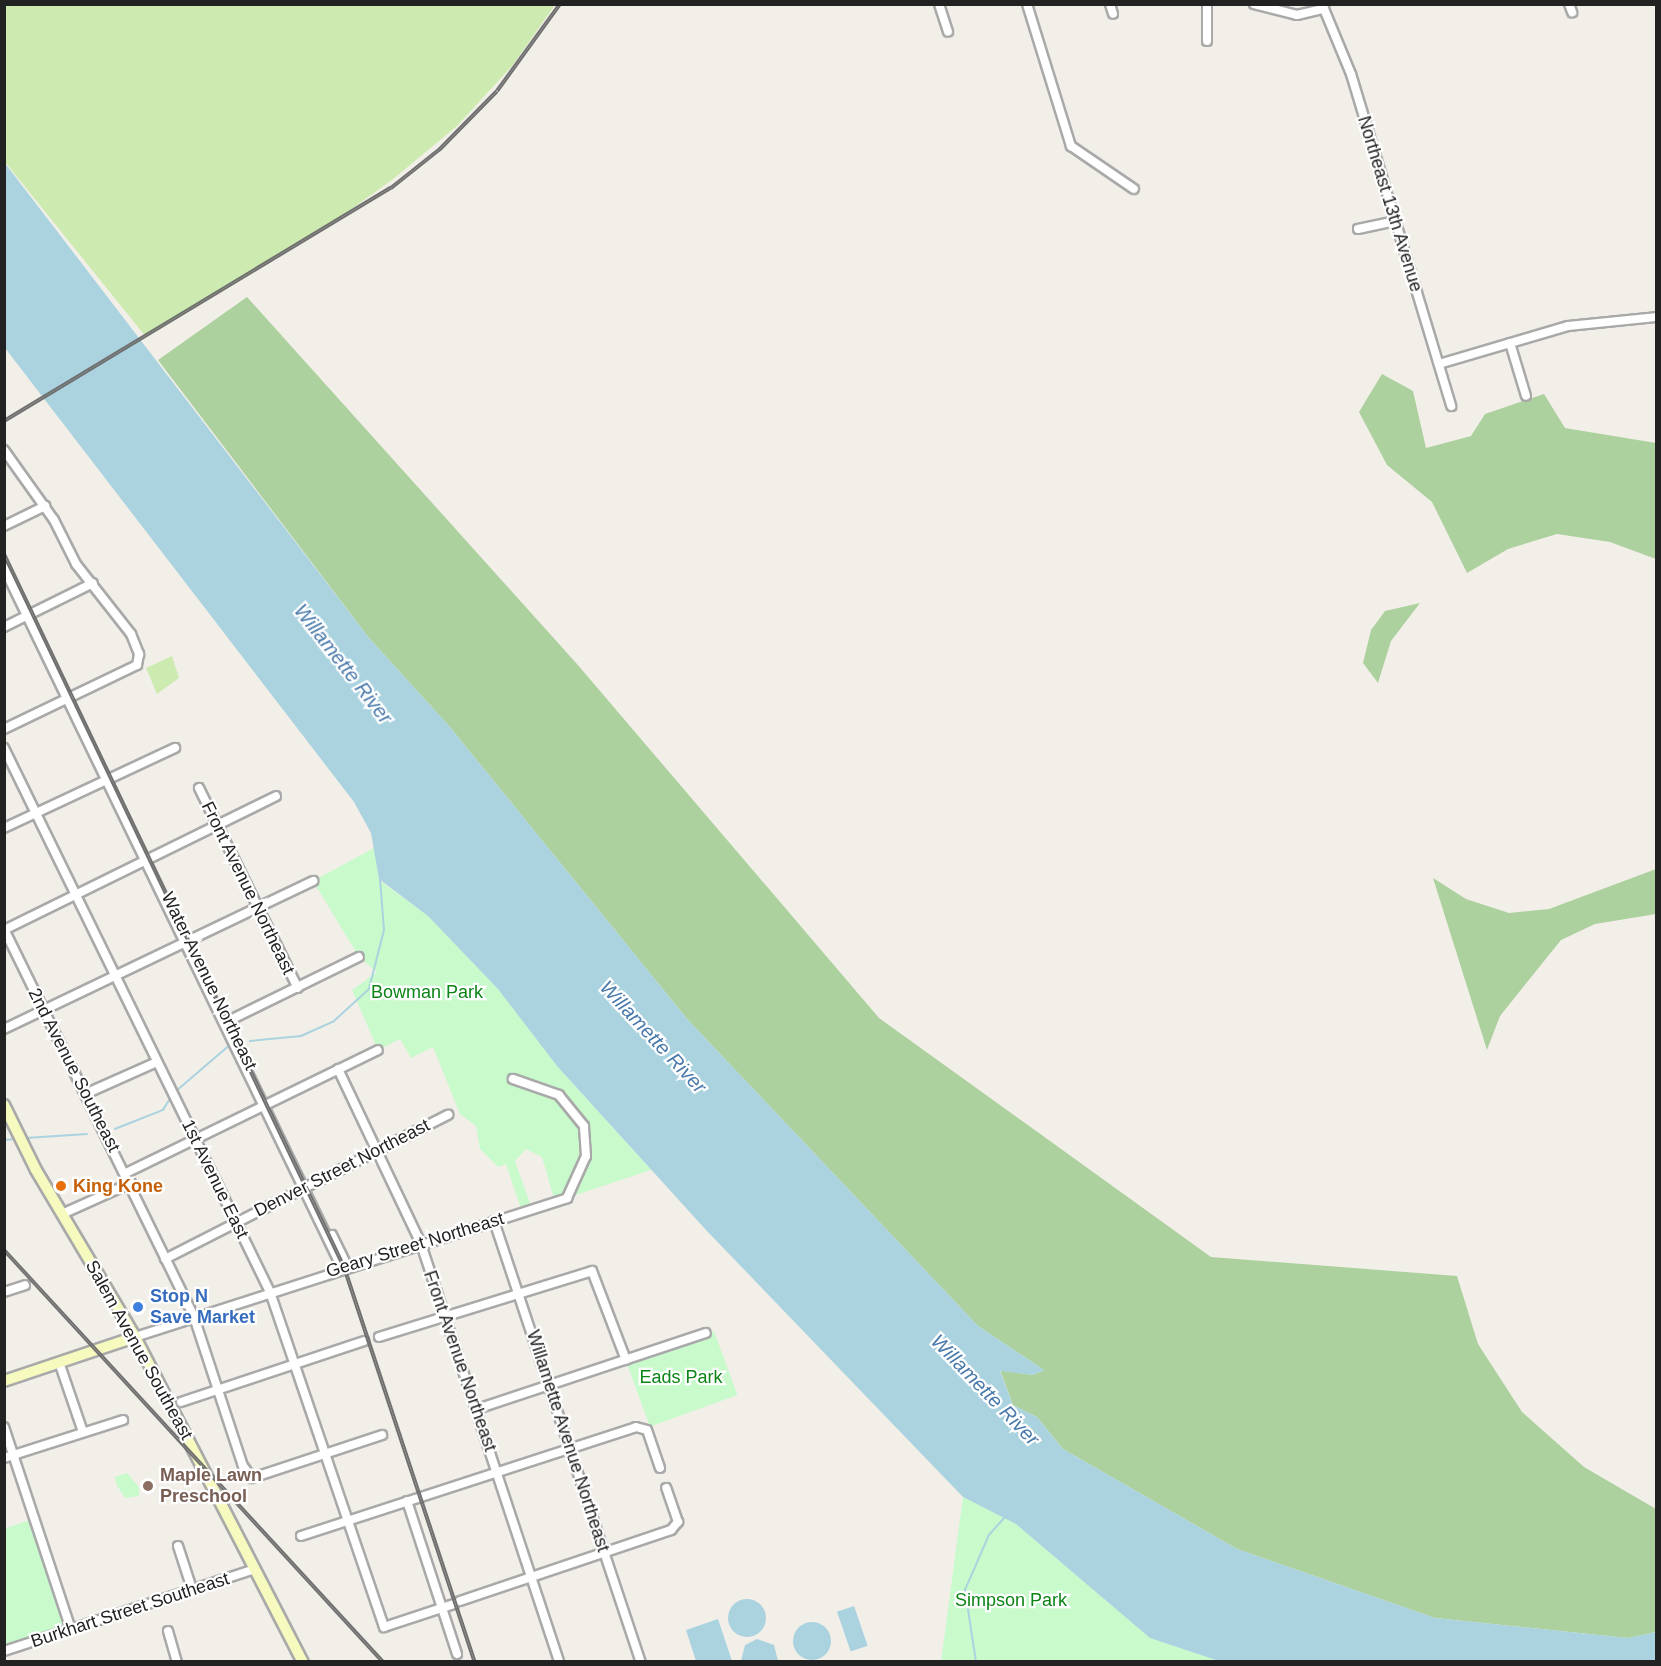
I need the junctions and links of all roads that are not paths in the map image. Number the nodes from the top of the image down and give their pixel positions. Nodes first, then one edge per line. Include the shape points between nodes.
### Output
1 (939, 4) edge
2 (1027, 4) edge
3 (1110, 4) edge
4 (1207, 4) edge
5 (1254, 4) edge
6 (1323, 7) edge
7 (1113, 14) dead end
8 (948, 32) dead end
9 (1207, 41) dead end
10 (1134, 189) dead end
11 (1396, 221) junction
12 (1358, 229) dead end
13 (1656, 317) edge
14 (1510, 343) junction
15 (1438, 364) junction
16 (1526, 396) dead end
17 (1451, 406) dead end
18 (4, 450) edge
19 (45, 506) junction
20 (4, 526) edge
21 (4, 568) edge
22 (93, 584) junction
23 (28, 616) junction
24 (4, 627) edge
25 (68, 697) junction
26 (4, 729) edge
27 (4, 748) edge
28 (175, 748) dead end
29 (109, 777) junction
30 (199, 788) dead end
31 (276, 796) dead end
32 (36, 813) junction
33 (216, 825) junction
34 (4, 828) edge
35 (148, 859) junction
36 (313, 881) dead end
37 (76, 895) junction
38 (257, 907) junction
39 (5, 929) edge
40 (186, 941) junction
41 (359, 957) dead end
42 (116, 976) junction
43 (298, 988) junction
44 (44, 1010) junction
45 (226, 1022) junction
46 (4, 1029) edge
47 (378, 1050) dead end
48 (157, 1062) junction
49 (338, 1070) junction
50 (513, 1079) dead end
51 (85, 1094) junction
52 (4, 1105) edge
53 (266, 1105) junction
54 (448, 1115) dead end
55 (196, 1140) junction
56 (378, 1150) junction
57 (126, 1173) junction
58 (131, 1183) junction
59 (306, 1187) junction
60 (62, 1214) junction
61 (236, 1221) junction
62 (494, 1221) junction
63 (421, 1244) junction
64 (165, 1258) junction
65 (344, 1267) junction
66 (24, 1286) dead end
67 (4, 1292) edge
68 (270, 1292) junction
69 (518, 1294) junction
70 (445, 1316) junction
71 (194, 1317) junction
72 (706, 1333) dead end
73 (135, 1336) junction
74 (379, 1337) dead end
75 (364, 1341) dead end
76 (626, 1360) junction
77 (59, 1362) junction
78 (295, 1364) junction
79 (4, 1381) edge
80 (549, 1385) junction
81 (218, 1388) junction
82 (181, 1402) dead end
83 (477, 1409) junction
84 (123, 1420) dead end
85 (4, 1427) edge
86 (83, 1432) junction
87 (382, 1435) dead end
88 (570, 1447) junction
89 (325, 1452) junction
90 (14, 1455) junction
91 (4, 1458) edge
92 (660, 1468) dead end
93 (498, 1472) junction
94 (666, 1488) dead end
95 (407, 1501) junction
96 (348, 1520) junction
97 (301, 1536) dead end
98 (178, 1546) dead end
99 (605, 1553) junction
100 (255, 1569) junction
101 (532, 1580) junction
102 (192, 1589) junction
103 (442, 1607) junction
104 (71, 1630) junction
105 (168, 1631) dead end
106 (4, 1651) edge
107 (458, 1654) dead end
108 (177, 1662) edge
109 (303, 1662) edge
110 (559, 1662) edge
111 (640, 1662) edge

1 - 8 street
2 - 10 street via 1071,146
3 - 7 street
4 - 9 street
5 - 6 street via 1297,15
6 - 11 street, Northeast 13th Avenue via 1352,74
11 - 12 street
11 - 15 street, Northeast 13th Avenue
13 - 14 street via 1568,326
14 - 15 street
14 - 16 street
15 - 17 street, Northeast 13th Avenue
18 - 19 street
19 - 20 street
19 - 22 street
21 - 23 street, Water Avenue Northeast
22 - 23 street
22 - 25 street via 136,643 137,665
23 - 24 street
23 - 25 street, Water Avenue Northeast
25 - 26 street
25 - 29 street, Water Avenue Northeast
27 - 32 street, 1st Avenue East
28 - 29 street
29 - 32 street
29 - 35 street, Water Avenue Northeast
30 - 33 street, Front Avenue Northeast
31 - 33 street
32 - 34 street
32 - 37 street, 1st Avenue East
33 - 35 street
33 - 38 street, Front Avenue Northeast
35 - 37 street
35 - 40 street, Water Avenue Northeast
36 - 38 street
37 - 39 street
37 - 42 street, 1st Avenue East
38 - 40 street
38 - 43 street, Front Avenue Northeast
39 - 44 street, 2nd Avenue Southeast
40 - 42 street
40 - 45 street, Water Avenue Northeast
41 - 43 street
42 - 44 street
42 - 48 street, 1st Avenue East
43 - 45 street
44 - 46 street
44 - 51 street, 2nd Avenue Southeast
45 - 53 street, Water Avenue Northeast
47 - 49 street
48 - 51 street
48 - 55 street, 1st Avenue East
49 - 53 street
49 - 56 street, Front Avenue Northeast
50 - 62 street, Geary Street Northeast via 558,1095 584,1126 583,1171 571,1194 561,1200
51 - 57 street, 2nd Avenue Southeast
52 - 60 main road, Salem Avenue Southeast
53 - 55 street
53 - 59 street, Water Avenue Northeast
54 - 56 street, Denver Street Northeast
55 - 57 street
55 - 61 street, 1st Avenue East
56 - 59 street, Denver Street Northeast
56 - 63 street, Front Avenue Northeast
57 - 58 street, 2nd Avenue Southeast
58 - 60 street
58 - 64 street, 2nd Avenue Southeast
59 - 61 street, Denver Street Northeast
59 - 65 street, Water Avenue Northeast
60 - 73 main road, Salem Avenue Southeast
61 - 64 street, Denver Street Northeast
61 - 68 street, 1st Avenue East
62 - 63 street, Geary Street Northeast
62 - 69 street, Willamette Avenue Northeast
63 - 65 street, Geary Street Northeast
63 - 70 street, Front Avenue Northeast
64 - 71 street, 2nd Avenue Southeast
65 - 68 street, Geary Street Northeast
66 - 67 street
68 - 71 street, Geary Street Northeast
68 - 78 street, 1st Avenue East
69 - 70 street
69 - 76 street via 592,1271
69 - 80 street, Willamette Avenue Northeast
70 - 74 street
70 - 83 street, Front Avenue Northeast
71 - 73 street, Geary Street Northeast
71 - 81 street, 2nd Avenue Southeast
72 - 76 street
73 - 77 main road
73 - 100 main road, Salem Avenue Southeast
75 - 78 street
76 - 80 street
77 - 79 main road
77 - 86 street
78 - 81 street
78 - 89 street, 1st Avenue East
80 - 83 street
80 - 88 street, Willamette Avenue Northeast
81 - 82 street
81 - 89 street, 2nd Avenue Southeast via 243,1466 252,1478
83 - 93 street, Front Avenue Northeast
84 - 86 street
85 - 90 street
86 - 90 street
87 - 89 street
88 - 92 street via 643,1427
88 - 93 street
88 - 99 street, Willamette Avenue Northeast
89 - 96 street, 1st Avenue East
90 - 91 street
90 - 104 street
93 - 95 street
93 - 101 street, Front Avenue Northeast
94 - 99 street via 677,1525
95 - 96 street
95 - 103 street
96 - 97 street
96 - 103 street, 1st Avenue East via 384,1627
98 - 102 street
99 - 101 street
99 - 111 street, Willamette Avenue Northeast
100 - 102 street, Burkhart Street Southeast
100 - 109 main road, Salem Avenue Southeast
101 - 103 street
101 - 110 street, Front Avenue Northeast
102 - 104 street, Burkhart Street Southeast
103 - 107 street
104 - 106 street, Burkhart Street Southeast
105 - 108 street

